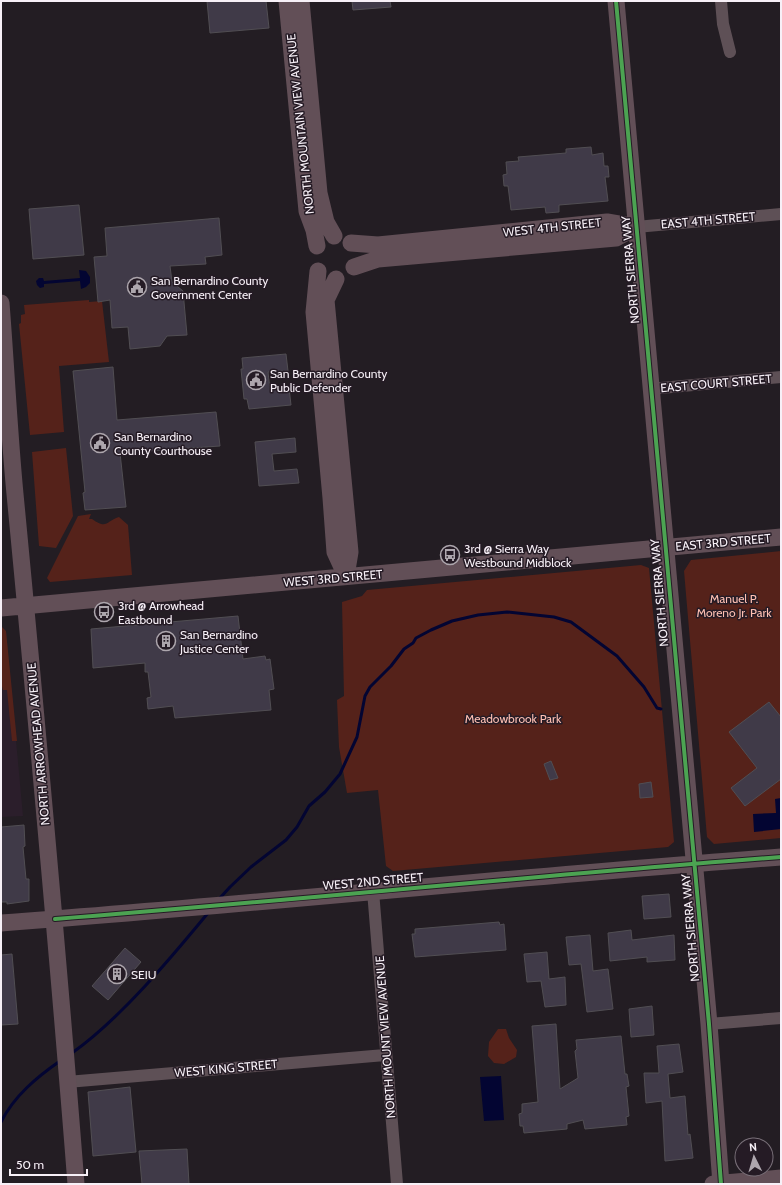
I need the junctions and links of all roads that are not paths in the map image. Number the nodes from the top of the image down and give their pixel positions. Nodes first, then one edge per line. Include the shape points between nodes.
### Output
1 (287, 1) edge
2 (301, 1) edge
3 (616, 1) edge
4 (721, 1) edge
5 (730, 52) dead end
6 (781, 214) edge
7 (636, 227) junction
8 (334, 236) junction
9 (351, 243) junction
10 (317, 246) junction
11 (354, 267) junction
12 (318, 271) junction
13 (336, 279) junction
14 (1, 304) edge
15 (781, 377) edge
16 (650, 389) junction
17 (6, 447) edge
18 (781, 537) edge
19 (664, 548) junction
20 (346, 576) junction
21 (26, 606) junction
22 (1, 608) edge
23 (781, 857) edge
24 (694, 863) junction
25 (373, 891) junction
26 (55, 918) junction
27 (1, 923) edge
28 (781, 1018) edge
29 (709, 1024) junction
30 (385, 1055) junction
31 (66, 1076) junction
32 (781, 1178) edge
33 (76, 1184) edge
34 (397, 1184) edge
35 (718, 1184) edge

1 - 10 street, NORTH MOUNTAIN VIEW AVENUE via 307,211
2 - 8 street, NORTH MOUNTAIN VIEW AVENUE via 319,193 326,222
3 - 7 street, NORTH SIERRA WAY
4 - 5 street via 723,24
6 - 7 street, EAST 4TH STREET
7 - 9 street, WEST 4TH STREET via 607,222 378,244
7 - 11 street, WEST 4TH STREET via 616,238 378,259
7 - 16 street, NORTH SIERRA WAY
8 - 9 street via 342,237
8 - 10 street
9 - 11 street via 356,253
10 - 12 street via 314,259
11 - 13 street via 350,273
12 - 13 street via 323,276
12 - 20 street via 314,312 330,498 335,552
13 - 20 street via 326,300 350,552
14 - 17 street, NORTH ARROWHEAD AVENUE
15 - 16 street, EAST COURT STREET
16 - 19 street, NORTH SIERRA WAY
17 - 21 street, NORTH ARROWHEAD AVENUE
18 - 19 street, EAST 3RD STREET
19 - 20 street, WEST 3RD STREET
19 - 24 street, NORTH SIERRA WAY
20 - 21 street, WEST 3RD STREET
21 - 22 street, WEST 3RD STREET
21 - 26 street, NORTH ARROWHEAD AVENUE
23 - 24 street, WEST 2ND STREET
24 - 25 street, WEST 2ND STREET
24 - 29 street, NORTH SIERRA WAY
25 - 26 street, WEST 2ND STREET via 188,909
25 - 30 street, NORTH MOUNT VIEW AVENUE
26 - 27 street, WEST 2ND STREET
26 - 31 street, NORTH ARROWHEAD AVENUE
28 - 29 street
29 - 35 street, NORTH SIERRA WAY
30 - 31 street, WEST KING STREET
30 - 34 street, NORTH MOUNT VIEW AVENUE
31 - 33 street, NORTH ARROWHEAD AVENUE
32 - 35 street

